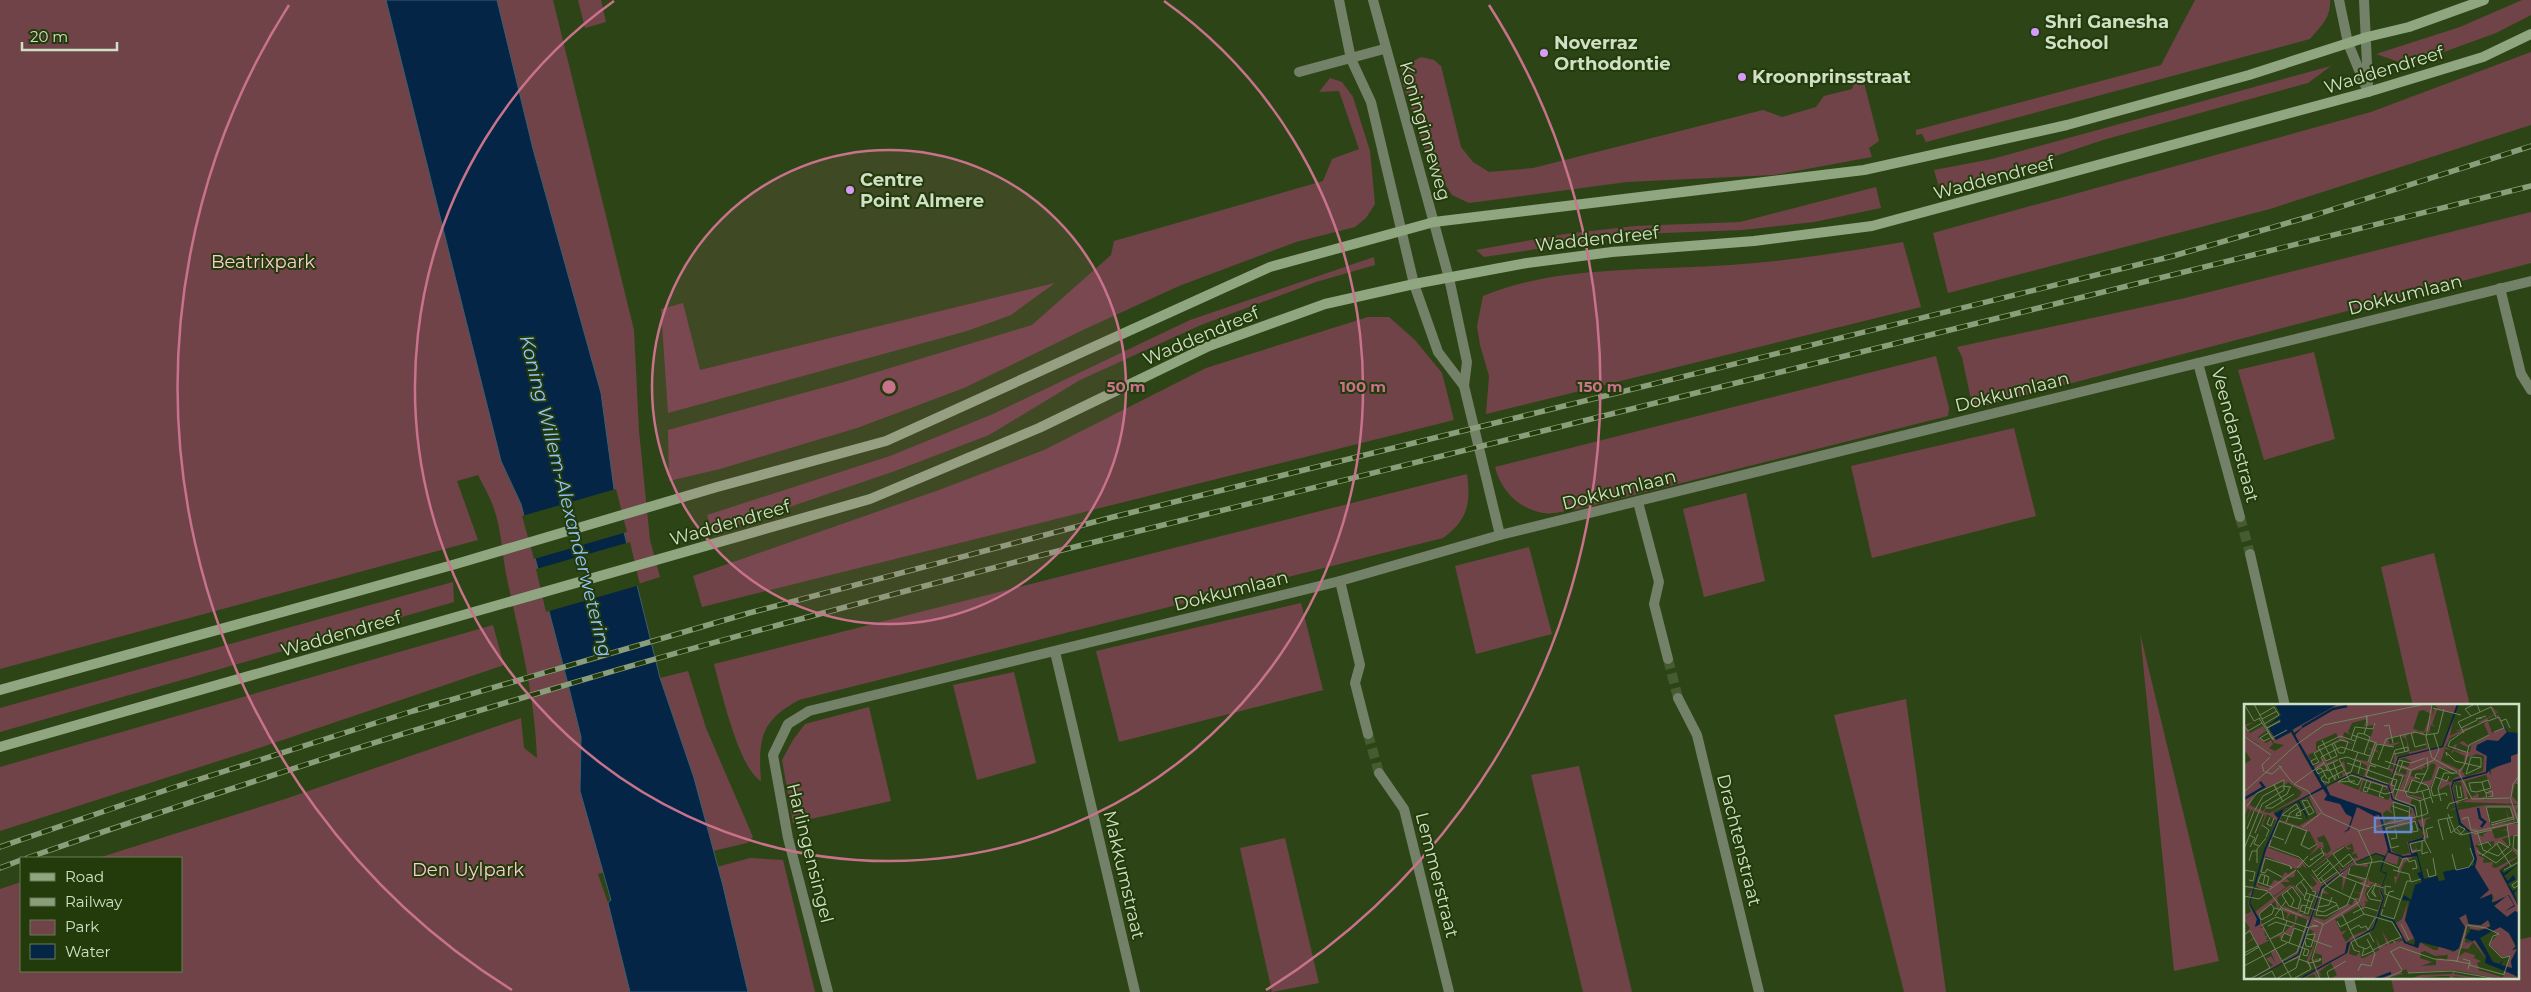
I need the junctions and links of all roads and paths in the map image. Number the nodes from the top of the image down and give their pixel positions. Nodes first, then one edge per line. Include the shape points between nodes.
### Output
1 (1338, 0) edge
2 (1373, 0) edge
3 (2339, 0) edge
4 (2364, 0) edge
5 (2484, 0) edge
6 (2531, 34) edge
7 (2367, 37) junction
8 (2348, 43) junction
9 (1384, 49) junction
10 (1351, 59) junction
11 (1299, 72) dead end
12 (2368, 92) junction
13 (1434, 222) junction
14 (1402, 230) junction
15 (1449, 278) junction
16 (2531, 281) edge
17 (1414, 284) junction
18 (2500, 288) junction
19 (2198, 363) junction
20 (1464, 386) junction
21 (2531, 390) edge
22 (1638, 502) junction
23 (2240, 517) tunnel mouth
24 (1500, 535) junction
25 (2250, 554) tunnel mouth
26 (1340, 580) junction
27 (1055, 652) junction
28 (1668, 659) tunnel mouth
29 (0, 690) edge
30 (1678, 698) tunnel mouth
31 (2285, 704) edge
32 (788, 724) joint
33 (1368, 734) tunnel mouth
34 (0, 747) edge
35 (1379, 773) tunnel mouth
36 (828, 992) edge
37 (1135, 992) edge
38 (1449, 992) edge
39 (1760, 992) edge

1 - 10 street
2 - 9 street, Koninginneweg
3 - 8 street
4 - 7 street
5 - 7 main road, Waddendreef via 2409,27
6 - 12 main road, Waddendreef via 2483,56
7 - 8 main road, Waddendreef
7 - 12 street
8 - 12 street
8 - 13 main road, Waddendreef via 2249,75 2067,125 1864,170
9 - 10 street, Koninginneweg
9 - 13 street, Koninginneweg
10 - 11 street, Koninginneweg
10 - 14 street via 1371,102
12 - 15 main road, Waddendreef via 1872,226 1602,253
13 - 14 main road, Waddendreef
13 - 15 street
14 - 17 street
14 - 29 main road, Waddendreef via 1270,267 886,441
15 - 17 main road, Waddendreef
15 - 20 street via 1467,362
16 - 18 street, Dokkumlaan
17 - 20 street via 1438,352
17 - 34 main road, Waddendreef via 1325,304 1209,346 1039,428 870,499
18 - 19 street, Dokkumlaan
18 - 21 street via 2520,374
19 - 22 street, Dokkumlaan
19 - 23 street, Veendamstraat
20 - 24 street
22 - 24 street, Dokkumlaan
22 - 28 street via 1659,582 1654,604
24 - 26 street, Dokkumlaan
25 - 31 street
26 - 27 street, Dokkumlaan
26 - 33 street via 1360,665 1355,683
27 - 32 street, Dokkumlaan via 808,711
27 - 37 street, Makkumstraat
30 - 39 street, Drachtenstraat via 1697,735
32 - 36 street, Harlingensingel via 773,754 775,778
35 - 38 street, Lemmerstraat via 1404,809

